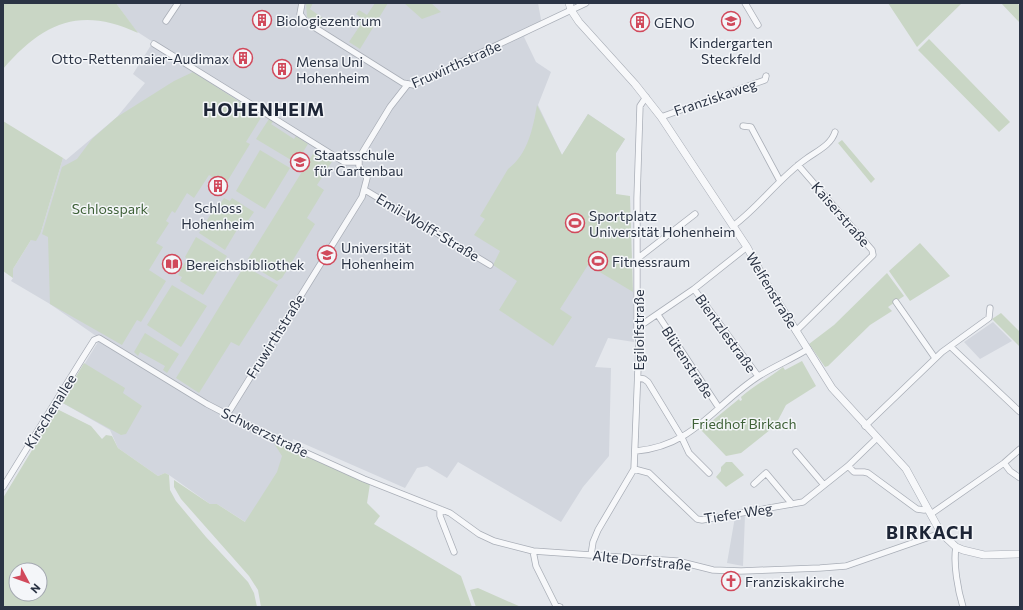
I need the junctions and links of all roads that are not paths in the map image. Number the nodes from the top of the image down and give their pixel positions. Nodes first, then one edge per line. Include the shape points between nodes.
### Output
1 (178, 3) edge
2 (302, 3) edge
3 (586, 3) edge
4 (745, 3) edge
5 (572, 7) edge
6 (166, 21) dead end
7 (758, 24) dead end
8 (154, 44) dead end
9 (766, 76) dead end
10 (408, 84) junction
11 (646, 97) junction
12 (661, 117) junction
13 (743, 126) dead end
14 (835, 132) dead end
15 (358, 162) junction
16 (798, 165) junction
17 (780, 181) junction
18 (365, 190) junction
19 (695, 214) dead end
20 (733, 226) junction
21 (747, 247) junction
22 (637, 259) junction
23 (490, 265) dead end
24 (694, 289) junction
25 (896, 302) dead end
26 (990, 308) dead end
27 (658, 315) junction
28 (637, 328) junction
29 (796, 331) junction
30 (98, 338) joint
31 (950, 346) junction
32 (808, 349) junction
33 (935, 358) junction
34 (758, 376) junction
35 (638, 378) junction
36 (719, 408) junction
37 (226, 412) junction
38 (1020, 412) edge
39 (865, 426) junction
40 (682, 438) junction
41 (877, 438) junction
42 (1020, 449) edge
43 (636, 451) junction
44 (796, 452) dead end
45 (1004, 463) junction
46 (848, 466) junction
47 (634, 469) junction
48 (709, 473) dead end
49 (1020, 478) edge
50 (754, 484) dead end
51 (824, 485) junction
52 (3, 488) edge
53 (792, 504) junction
54 (440, 509) junction
55 (930, 511) junction
56 (941, 533) junction
57 (956, 547) junction
58 (533, 551) junction
59 (454, 552) dead end
60 (1020, 554) edge
61 (591, 555) junction
62 (560, 607) edge
63 (963, 607) edge

1 - 6 street
2 - 10 street via 300,14 306,22
3 - 5 street, Fruwirthstraße
4 - 7 street
5 - 10 street, Fruwirthstraße via 419,82
5 - 11 street, Welfenstraße via 583,27
8 - 15 street via 344,162
9 - 12 street, Franziskaweg via 765,80
10 - 15 street, Fruwirthstraße via 389,109
11 - 12 street, Welfenstraße
11 - 22 street, Egilolfstraße via 640,106
12 - 20 street, Welfenstraße
13 - 17 street via 751,127
14 - 16 street via 825,146
15 - 18 street via 367,178
16 - 17 street
16 - 29 street, Kaiserstraße via 872,250 873,255
17 - 20 street
18 - 23 street, Emil-Wolff-Straße
18 - 37 street, Fruwirthstraße via 230,410
19 - 22 street
20 - 21 street, Welfenstraße
21 - 24 street
21 - 29 street, Welfenstraße
22 - 28 street, Egilolfstraße
24 - 27 street
24 - 34 street, Bientzlestraße
25 - 33 street
26 - 31 street via 989,318
27 - 28 street
27 - 36 street, Blütenstraße
28 - 35 street, Egilolfstraße
29 - 32 street, Welfenstraße
30 - 37 street, Schwerzstraße via 207,404
30 - 52 street, Kirschenallee via 94,340
31 - 33 street
31 - 38 street
32 - 34 street
32 - 39 street, Welfenstraße via 832,388
33 - 39 street
34 - 36 street
35 - 40 street via 648,382
35 - 43 street, Egilolfstraße
36 - 40 street
37 - 54 street, Schwerzstraße via 325,461
39 - 41 street, Welfenstraße
40 - 43 street
40 - 48 street via 689,453
41 - 46 street, Tiefer Weg
41 - 55 street, Welfenstraße via 906,469
42 - 45 street
43 - 47 street, Egilolfstraße
44 - 51 street
45 - 49 street
45 - 55 street
46 - 51 street, Tiefer Weg
46 - 55 street via 854,472 868,473 913,506
47 - 53 street, Tiefer Weg via 649,473 697,519
47 - 61 street, Egilolfstraße via 598,530
50 - 53 street via 766,473
51 - 53 street, Tiefer Weg via 803,502
54 - 58 street, Alte Dorfstraße via 494,541
54 - 59 street via 440,516
55 - 56 street, Welfenstraße
56 - 57 street, Welfenstraße
56 - 61 street, Alte Dorfstraße via 846,566 820,568 712,570 677,561
57 - 60 street via 984,555
57 - 63 street via 954,554
58 - 61 street, Alte Dorfstraße
58 - 62 street via 536,566 556,606

